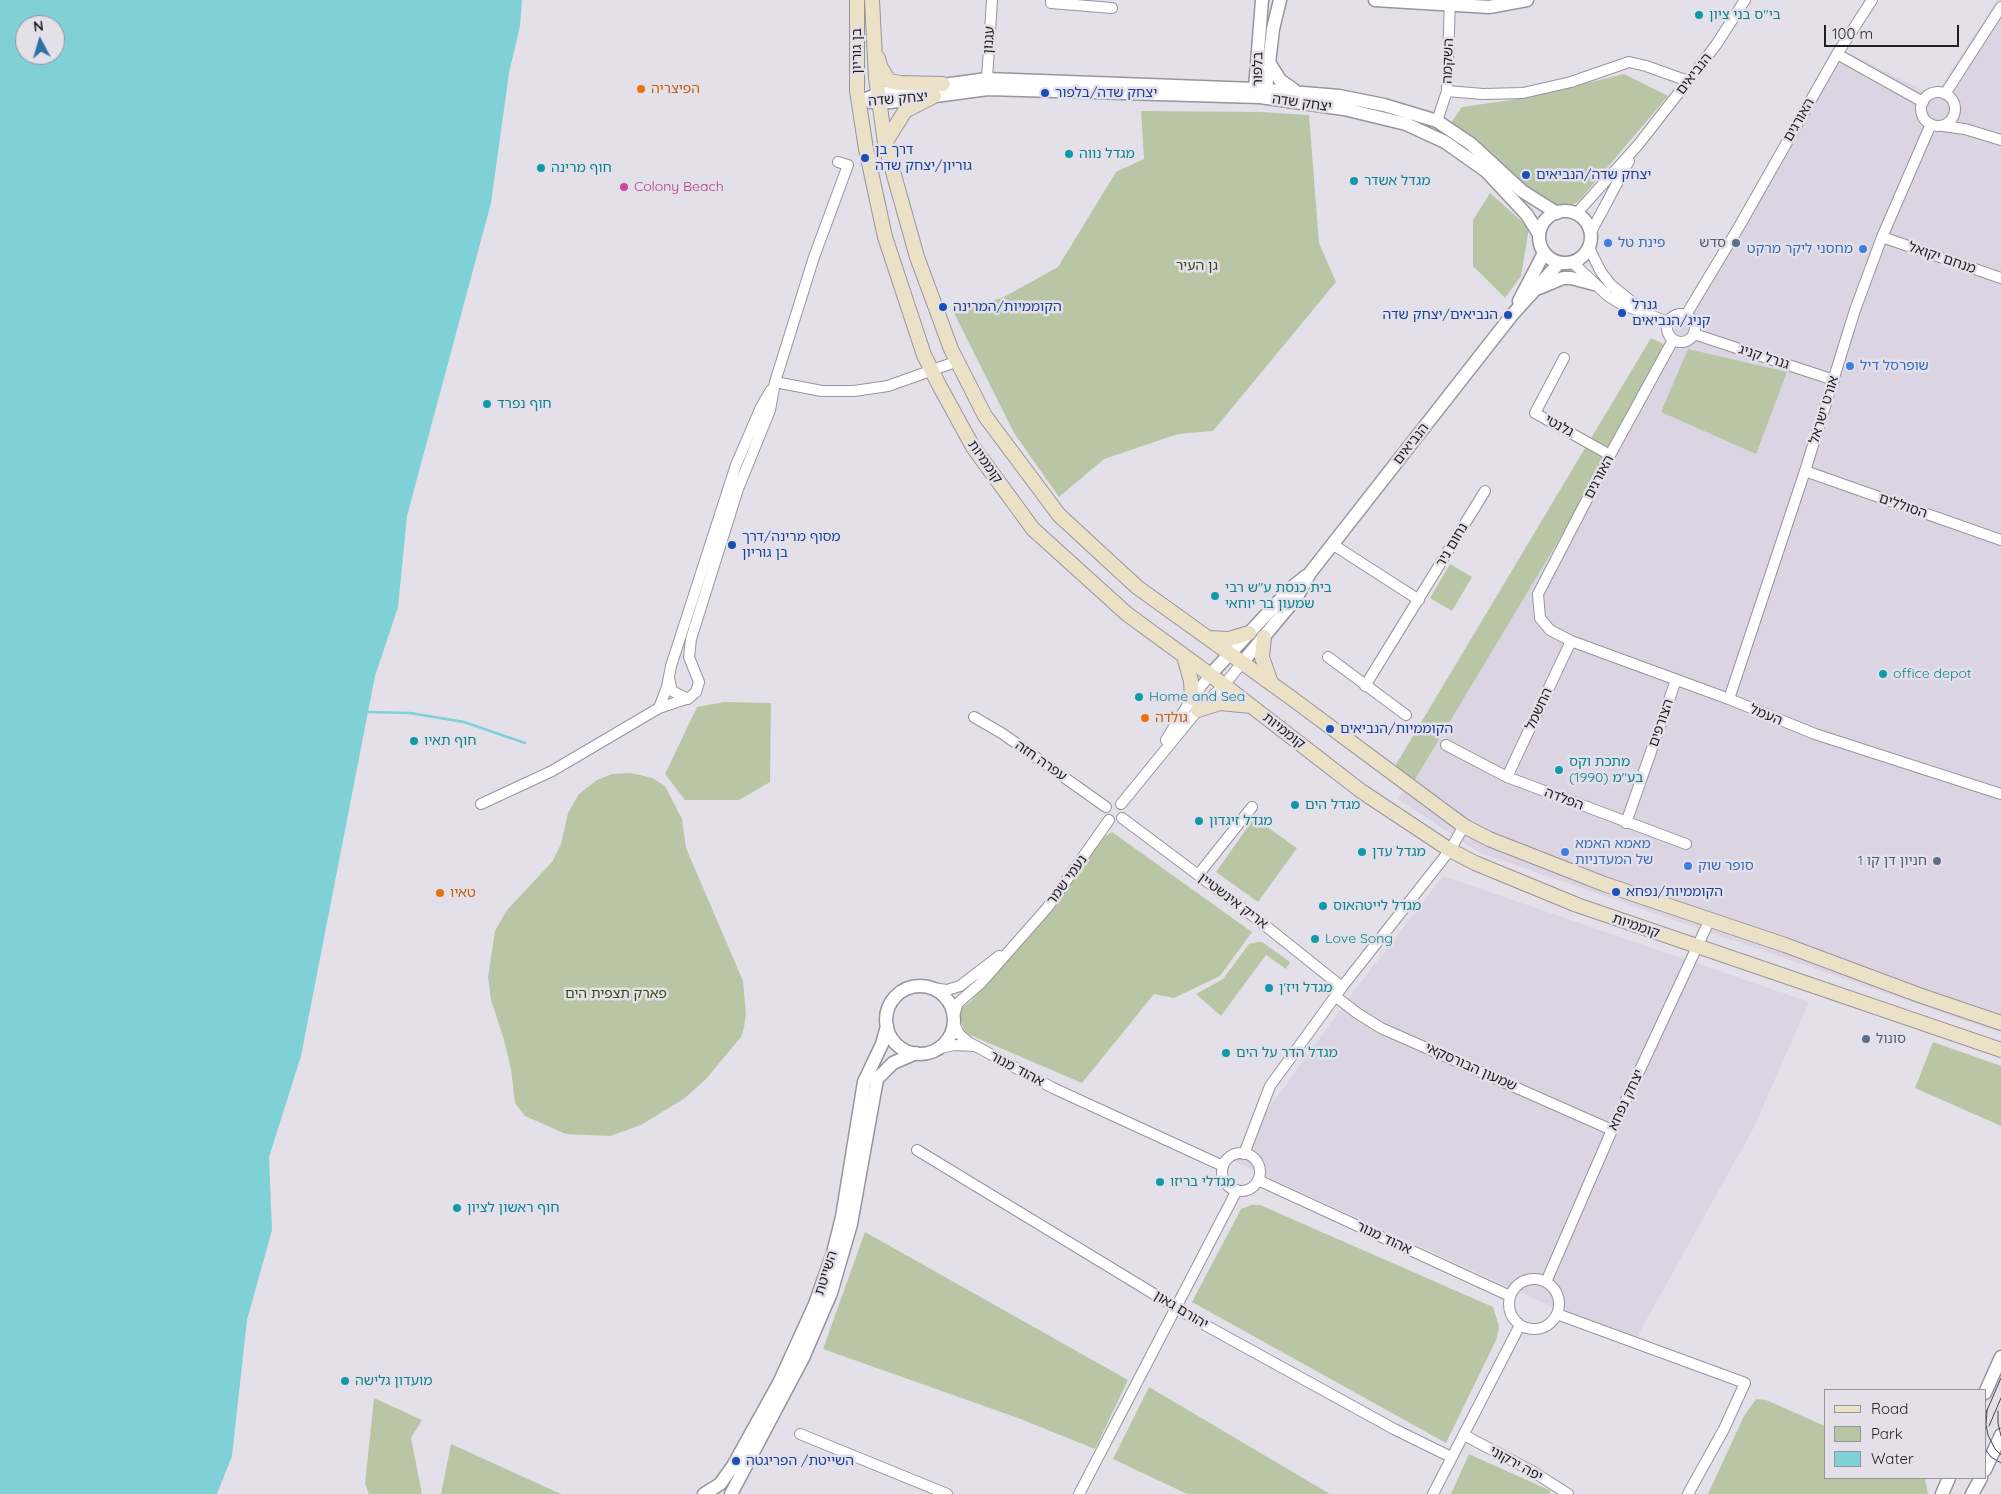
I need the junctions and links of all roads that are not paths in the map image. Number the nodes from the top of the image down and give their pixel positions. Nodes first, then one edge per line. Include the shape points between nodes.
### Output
1 (857, 0) edge
2 (872, 0) edge
3 (992, 0) edge
4 (1051, 0) edge
5 (1262, 0) edge
6 (1280, 0) edge
7 (1375, 0) edge
8 (1527, 0) edge
9 (1746, 0) edge
10 (1872, 0) edge
11 (1450, 3) edge
12 (2001, 7) edge
13 (1112, 8) dead end
14 (873, 29) junction
15 (1836, 54) junction
16 (1263, 65) junction
17 (987, 80) junction
18 (1688, 81) junction
19 (943, 84) junction
20 (1230, 88) junction
21 (1296, 91) junction
22 (1447, 91) junction
23 (1260, 92) junction
24 (1945, 94) junction
25 (934, 96) junction
26 (879, 99) junction
27 (859, 102) junction
28 (1923, 102) junction
29 (1437, 121) junction
30 (1931, 124) junction
31 (1943, 126) junction
32 (2001, 140) edge
33 (885, 143) junction
34 (1638, 145) junction
35 (838, 162) dead end
36 (1557, 212) junction
37 (1576, 214) junction
38 (1590, 232) junction
39 (1539, 234) junction
40 (1882, 237) junction
41 (1589, 248) junction
42 (1544, 253) junction
43 (1566, 263) junction
44 (2001, 278) edge
45 (1594, 284) junction
46 (1537, 289) junction
47 (1644, 311) junction
48 (1512, 315) junction
49 (1686, 315) junction
50 (1668, 322) junction
51 (1694, 334) junction
52 (1673, 340) junction
53 (1564, 358) dead end
54 (958, 361) junction
55 (931, 370) junction
56 (1834, 380) junction
57 (776, 382) junction
58 (1610, 455) junction
59 (1805, 471) junction
60 (1486, 491) dead end
61 (2001, 540) edge
62 (1332, 544) junction
63 (1310, 573) junction
64 (1419, 600) junction
65 (1540, 618) joint
66 (1249, 632) junction
67 (1206, 637) junction
68 (1264, 637) junction
69 (1571, 641) junction
70 (1230, 654) junction
71 (1184, 656) junction
72 (1328, 657) dead end
73 (1242, 663) junction
74 (1210, 675) junction
75 (669, 677) junction
76 (1676, 680) junction
77 (1272, 684) junction
78 (1224, 685) junction
79 (1366, 686) junction
80 (688, 699) junction
81 (1729, 700) junction
82 (1195, 704) junction
83 (1252, 706) junction
84 (659, 708) junction
85 (1406, 715) dead end
86 (974, 717) dead end
87 (1446, 745) dead end
88 (1507, 777) junction
89 (2001, 794) edge
90 (481, 804) dead end
91 (1121, 804) junction
92 (1106, 807) junction
93 (1252, 807) dead end
94 (1122, 818) junction
95 (1110, 820) junction
96 (1626, 823) junction
97 (1464, 826) junction
98 (1686, 844) dead end
99 (1450, 850) junction
100 (1198, 875) junction
101 (1710, 919) junction
102 (1022, 938) junction
103 (1698, 947) junction
104 (1342, 987) junction
105 (932, 988) junction
106 (1335, 996) junction
107 (954, 1019) junction
108 (2001, 1023) edge
109 (887, 1026) junction
110 (975, 1047) junction
111 (940, 1048) junction
112 (2001, 1050) edge
113 (916, 1053) junction
114 (1612, 1130) junction
115 (918, 1150) dead end
116 (1244, 1154) junction
117 (1223, 1166) junction
118 (1258, 1180) junction
119 (1237, 1190) junction
120 (1546, 1282) junction
121 (1510, 1296) junction
122 (1176, 1308) junction
123 (1557, 1314) junction
124 (1520, 1326) junction
125 (2001, 1357) edge
126 (1986, 1391) edge
127 (800, 1434) dead end
128 (1464, 1435) junction
129 (2001, 1435) edge
130 (1452, 1456) junction
131 (1986, 1468) edge
132 (1949, 1479) edge
133 (1980, 1479) edge
134 (704, 1494) edge
135 (731, 1494) edge
136 (947, 1494) edge
137 (1079, 1494) edge
138 (1433, 1494) edge
139 (1568, 1494) edge
140 (1688, 1494) edge
141 (1942, 1494) edge
142 (1972, 1494) edge

1 - 27 main road, בן גוריון
2 - 14 main road, בן גוריון
3 - 17 street, עגנון
4 - 13 street via 1051,3
5 - 16 street, בלפור
6 - 16 street, בלפור
7 - 11 street
8 - 11 street via 1489,7
9 - 18 street, הנביאים
10 - 15 street, האורגים
11 - 22 street, השקמה
12 - 24 street
14 - 19 main road via 880,66 890,81
14 - 26 main road, בן גוריון
15 - 28 street
15 - 49 street, האורגים
16 - 20 street
16 - 21 street
16 - 23 street, בלפור
17 - 19 street, יצחק שדה
17 - 20 street, יצחק שדה
18 - 22 street via 1629,62 1571,82 1523,93
18 - 34 street, הנביאים
19 - 26 street, יצחק שדה
20 - 23 street, יצחק שדה
21 - 23 street, יצחק שדה
21 - 29 street, יצחק שדה via 1384,104
22 - 29 street, השקמה
23 - 25 street, יצחק שדה via 988,89
23 - 39 street, יצחק שדה via 1406,124 1445,142 1486,171 1527,215
24 - 28 street via 1935,93
24 - 31 street via 1955,111
25 - 26 street, יצחק שדה
25 - 33 main road via 905,111
26 - 27 street, יצחק שדה
26 - 33 main road, קוממיות
27 - 55 main road, קוממיות via 885,237
28 - 30 street via 1923,117
29 - 36 street, יצחק שדה via 1471,144 1522,191
30 - 31 street
30 - 40 street, אורט ישראל
31 - 32 street
33 - 54 main road, קוממיות via 917,257
34 - 37 street, הנביאים
34 - 38 street, הנביאים
35 - 57 street via 848,165 814,257
36 - 37 street
36 - 39 street via 1545,221
37 - 38 street via 1588,225
38 - 41 street
39 - 42 street
40 - 44 street, מנחם יקואל
40 - 56 street, אורט ישראל
41 - 43 street via 1579,259
41 - 47 street via 1611,285
42 - 43 street via 1551,259
42 - 48 street, הנביאים
43 - 45 street
43 - 46 street, הנביאים
45 - 46 street via 1563,278
45 - 47 street via 1621,304
46 - 48 street, הנביאים
47 - 50 street
48 - 62 street, הנביאים
49 - 50 street via 1676,315
49 - 51 street via 1694,322
50 - 52 street via 1666,330
51 - 52 street via 1685,342
51 - 56 street, גנרל קניג
52 - 58 street, האורגים
53 - 58 street, גלנטי via 1535,413
54 - 55 street
54 - 67 main road, קוממיות via 985,416 1059,515 1137,587
55 - 57 street via 888,386 854,391 822,391
55 - 71 main road, קוממיות via 973,447 1033,530 1127,614
56 - 59 street, אורט ישראל
57 - 75 street via 761,407 736,465
57 - 80 street via 770,410 738,489 691,639 689,657 700,682
58 - 65 street, האורגים via 1538,594
59 - 61 street, הסוללים
59 - 81 street, אורט ישראל
60 - 64 street, נחום ניר
62 - 63 street, הנביאים
62 - 64 street
63 - 66 street, הנביאים
63 - 68 street, הנביאים via 1297,597
64 - 79 street, נחום ניר
65 - 69 street, העמל via 1550,630
66 - 67 main road via 1228,639
66 - 70 street, הנביאים
67 - 70 main road, קוממיות
68 - 73 street, הנביאים
68 - 77 main road via 1262,657
69 - 76 street, העמל
69 - 88 street, החשמל
70 - 73 main road, קוממיות
70 - 74 street, הנביאים
71 - 74 main road, קוממיות
71 - 82 main road
72 - 79 street
73 - 77 main road, קוממיות
73 - 78 street
74 - 78 main road, קוממיות
74 - 82 street
75 - 80 street via 672,691
75 - 84 street
76 - 81 street, העמל
76 - 96 street, הצורפים
77 - 97 main road, קוממיות
78 - 82 street
78 - 83 main road, קוממיות
79 - 85 street
80 - 84 street
81 - 89 street, העמל via 1842,744
82 - 83 main road
82 - 91 street
83 - 99 main road, קוממיות via 1361,791
84 - 90 street via 552,771
86 - 92 street, עפרה חזה
87 - 88 street, הפלדה
88 - 96 street, הפלדה
91 - 92 street via 1115,802
91 - 94 street via 1125,812
92 - 95 street
93 - 100 street
94 - 95 street
94 - 100 street, אריק אינשטיין
95 - 102 street, נעמי שמר
96 - 98 street, הפלדה
97 - 99 street
97 - 101 main road, קוממיות via 1568,870
99 - 103 main road, קוממיות via 1577,905
99 - 104 street
100 - 104 street, אריק אינשטיין
101 - 103 street, יצחק נפחא
101 - 108 main road, קוממיות
102 - 105 street, נעמי שמר via 960,986 947,990
102 - 107 street, נעמי שמר via 960,1001
103 - 112 main road, קוממיות
103 - 114 street, יצחק נפחא
104 - 106 street
105 - 107 street via 947,998
105 - 109 street via 921,986 901,992 888,1008
106 - 114 street, שמעון הבורסקאי via 1382,1028
106 - 116 street via 1270,1086
107 - 110 street, אהוד מנור via 959,1034
107 - 111 street via 952,1033
109 - 113 street via 895,1043
109 - 134 street, השייטת via 864,1082 842,1217 815,1304 780,1383 733,1466 720,1484
110 - 111 street, אהוד מנור via 954,1045
110 - 117 street, אהוד מנור via 1053,1088
111 - 113 street via 931,1053
113 - 135 street, השייטת via 893,1063 877,1079 851,1224 831,1293 803,1358
114 - 120 street, יצחק נפחא
115 - 122 street, יהורם גאון
116 - 117 street via 1231,1156
116 - 118 street via 1256,1161
117 - 119 street via 1225,1183
118 - 119 street via 1249,1189
118 - 121 street, אהוד מנור
119 - 122 street
120 - 121 street via 1529,1280 1521,1283
120 - 123 street via 1558,1297
121 - 124 street via 1510,1311
122 - 130 street, יהורם גאון via 1394,1429
122 - 137 street
123 - 124 street via 1545,1327 1528,1329
123 - 140 street via 1745,1383
124 - 128 street
125 - 126 street
127 - 136 street
128 - 130 street
128 - 139 street, יפה ירקוני
129 - 131 street
130 - 138 street
132 - 141 street
133 - 142 street

